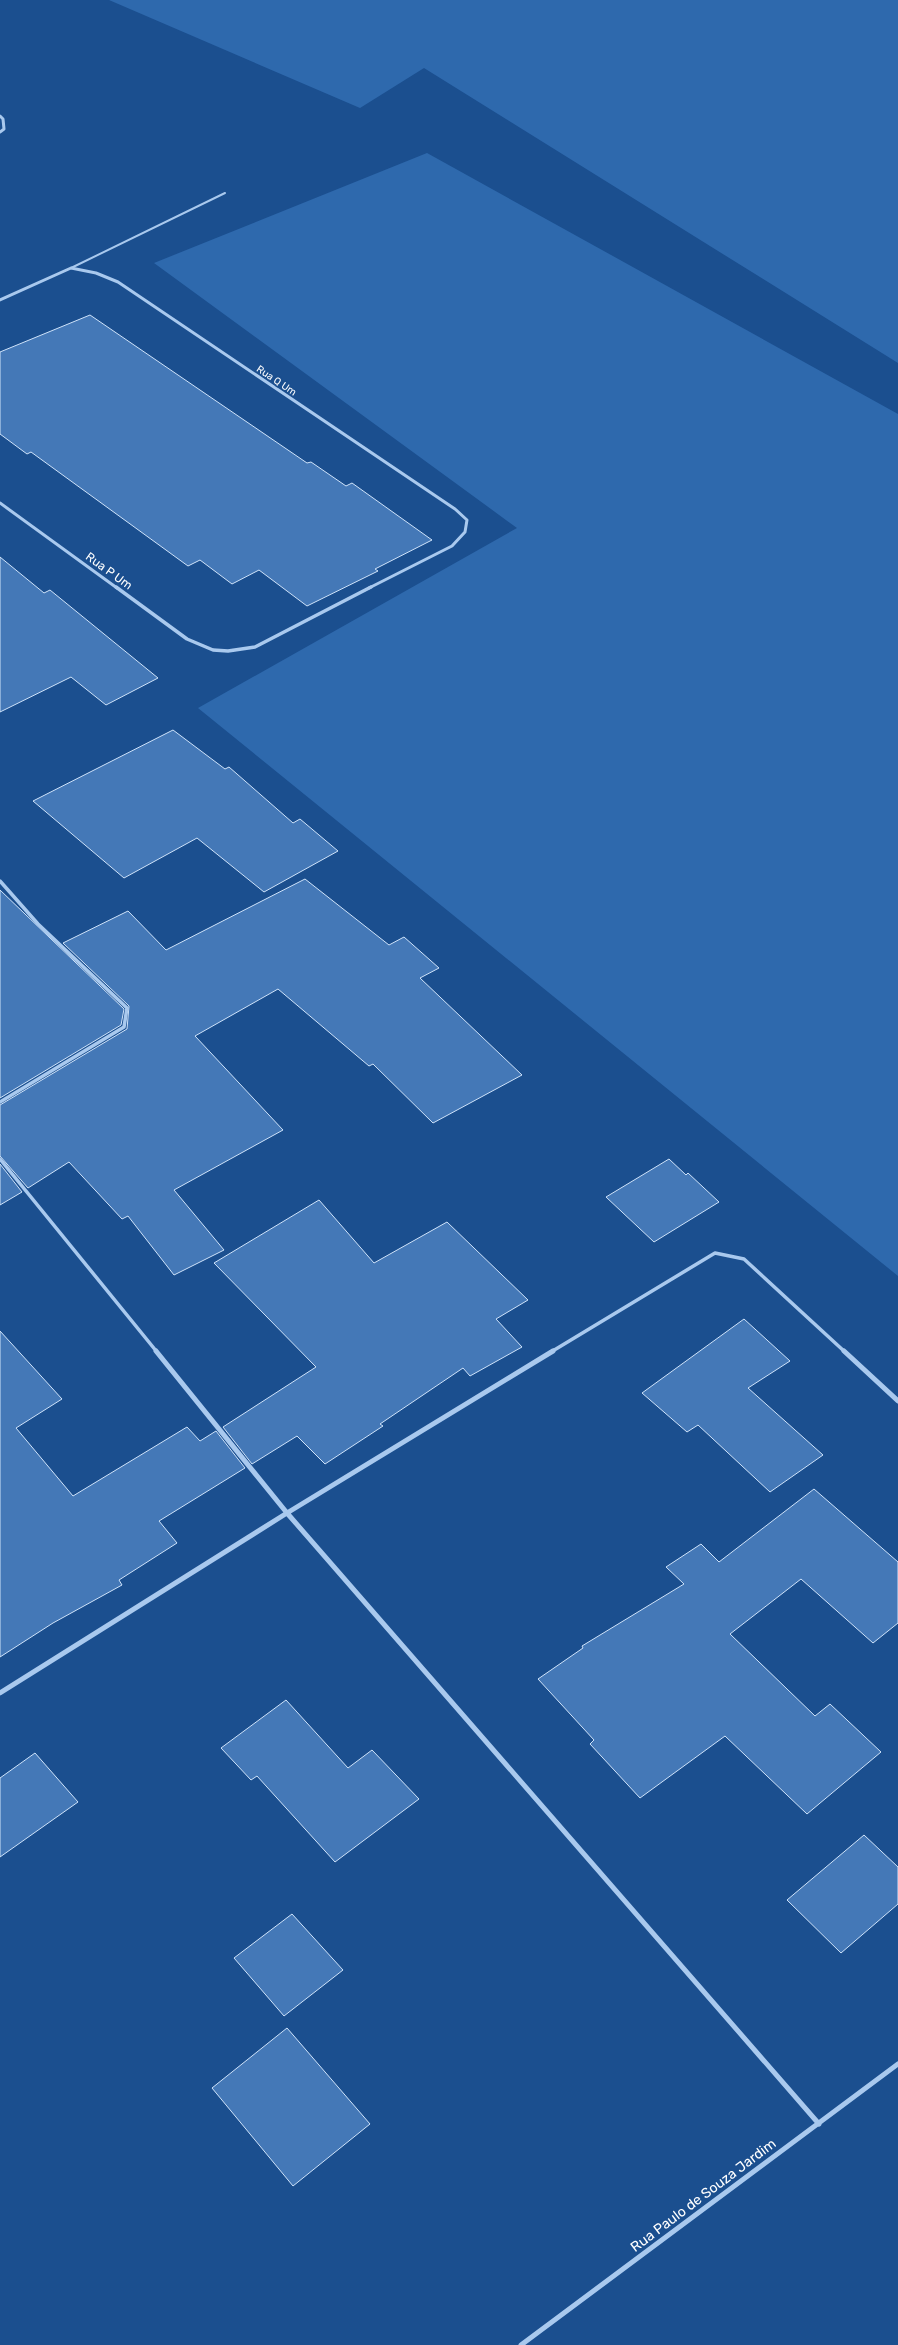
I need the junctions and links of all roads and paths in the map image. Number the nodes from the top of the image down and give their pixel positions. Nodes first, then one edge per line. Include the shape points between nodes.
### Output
1 (0, 116) edge
2 (0, 132) edge
3 (225, 193) dead end
4 (71, 268) junction
5 (0, 300) edge
6 (0, 503) edge
7 (467, 520) joint
8 (0, 881) edge
9 (0, 1102) edge
10 (0, 1159) edge
11 (898, 1401) edge
12 (287, 1513) junction
13 (0, 1693) edge
14 (898, 2064) edge
15 (819, 2124) junction
16 (521, 2345) edge

1 - 2 street via 4,129
3 - 4 lane
4 - 5 street
4 - 7 street, Rua Q Um via 96,273 118,282
6 - 7 street, Rua P Um via 187,639 210,650 230,653 255,647 452,546 465,532
8 - 9 street via 38,924 127,1008 124,1027
10 - 12 street
11 - 12 street via 744,1259 715,1253
12 - 13 street
12 - 15 street
14 - 15 street, Rua Paulo de Souza Jardim
15 - 16 street, Rua Paulo de Souza Jardim

